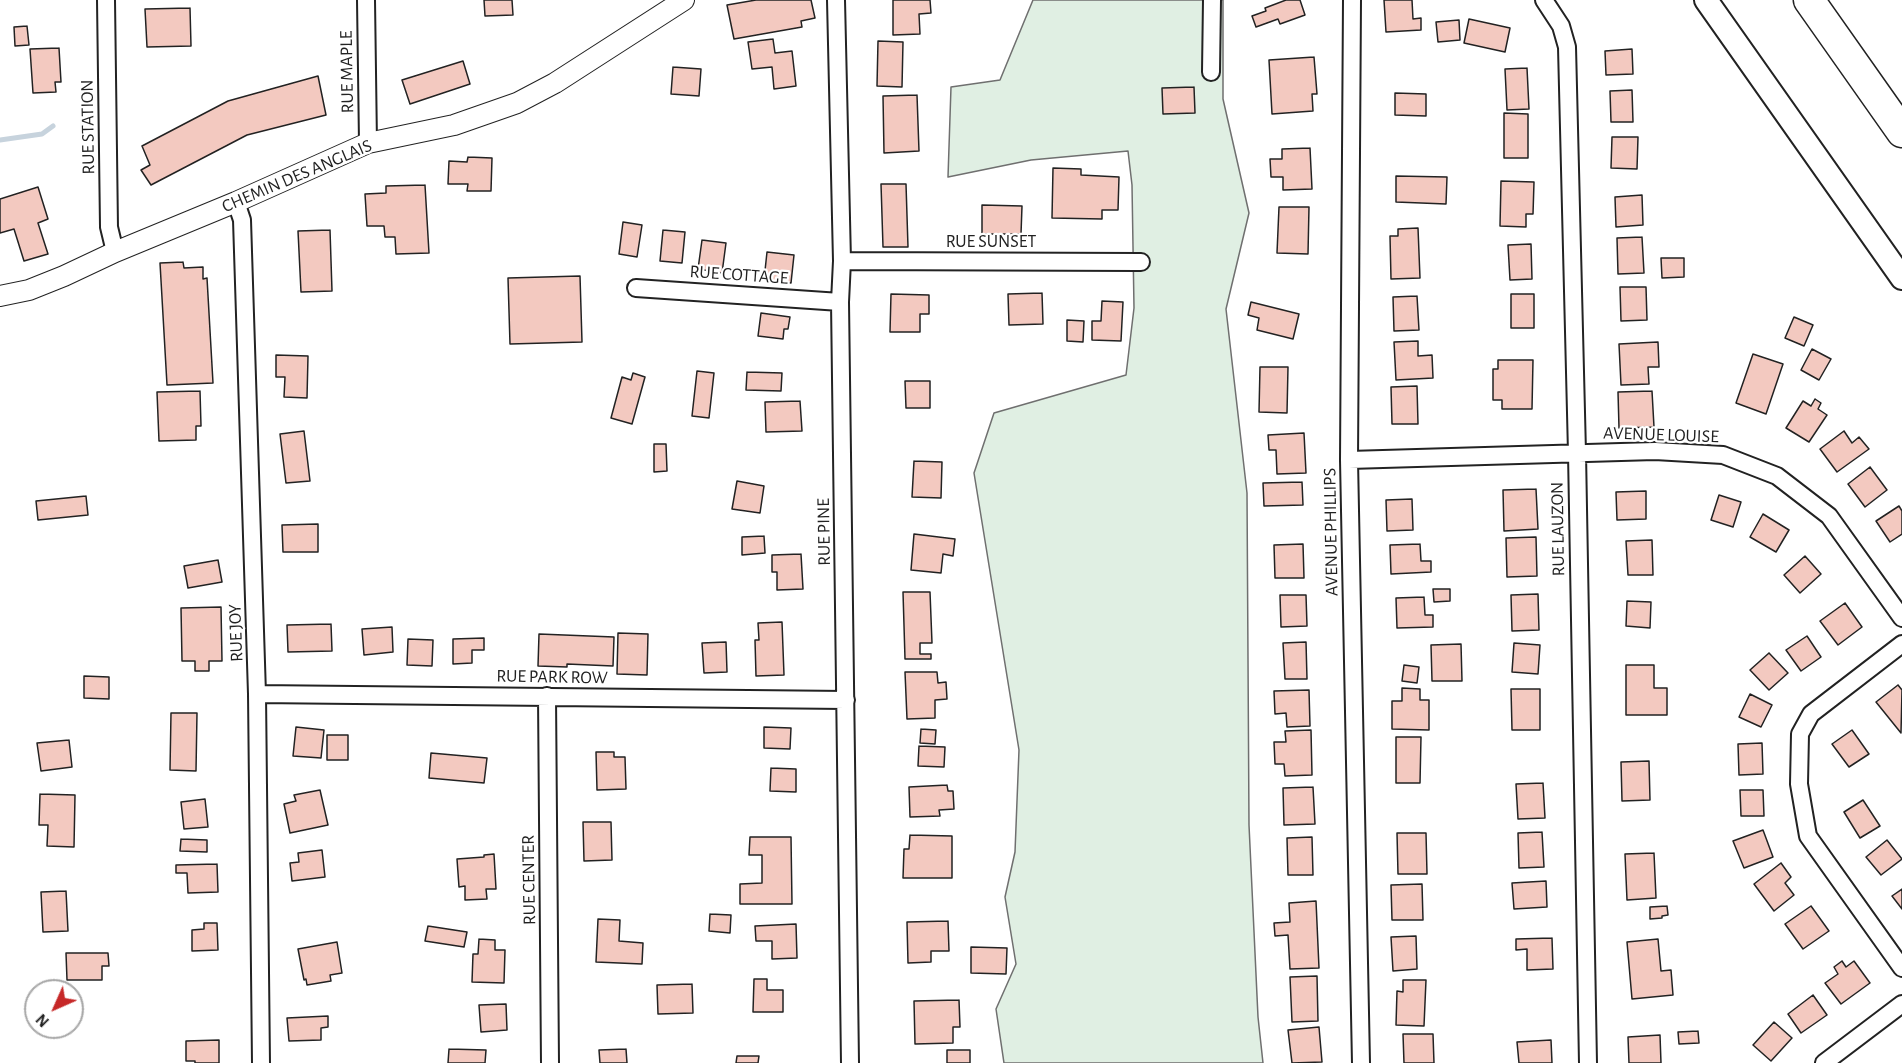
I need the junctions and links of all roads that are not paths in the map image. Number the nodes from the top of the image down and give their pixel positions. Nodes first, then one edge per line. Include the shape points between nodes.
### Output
1 (106, 0) edge
2 (366, 0) edge
3 (684, 0) edge
4 (836, 0) edge
5 (1212, 0) edge
6 (1352, 0) edge
7 (1544, 0) edge
8 (1706, 0) edge
9 (1809, 0) edge
10 (1211, 72) dead end
11 (1902, 132) edge
12 (368, 144) junction
13 (236, 202) junction
14 (115, 252) junction
15 (842, 261) junction
16 (1141, 262) dead end
17 (1902, 278) edge
18 (636, 288) dead end
19 (0, 296) edge
20 (840, 302) junction
21 (1577, 453) junction
22 (1349, 460) junction
23 (1902, 618) edge
24 (1902, 644) edge
25 (257, 694) junction
26 (547, 696) junction
27 (846, 700) junction
28 (1902, 968) edge
29 (1902, 1004) edge
30 (261, 1063) edge
31 (550, 1063) edge
32 (850, 1063) edge
33 (1361, 1063) edge
34 (1588, 1063) edge
35 (1824, 1063) edge

1 - 14 street, RUE STATION via 109,227
2 - 12 street, RUE MAPLE
3 - 12 street, CHEMIN DES ANGLAIS via 517,103 454,124
4 - 15 street, RUE PINE
5 - 10 street
6 - 22 street, AVENUE PHILLIPS
7 - 21 street, RUE LAUZON via 1558,20 1567,47
8 - 17 main road
9 - 11 highway
12 - 13 street, CHEMIN DES ANGLAIS
13 - 14 street, CHEMIN DES ANGLAIS
13 - 25 street, RUE JOY via 242,220
14 - 19 street, CHEMIN DES ANGLAIS via 29,290
15 - 16 street, RUE SUNSET
15 - 20 street, RUE PINE
18 - 20 street, RUE COTTAGE
20 - 27 street, RUE PINE
21 - 22 street, AVENUE LOUISE
21 - 23 street, AVENUE LOUISE via 1654,451 1723,455 1777,476 1829,516
21 - 34 street, RUE LAUZON
22 - 33 street, AVENUE PHILLIPS
24 - 28 street via 1811,714 1800,734 1799,784 1808,836
25 - 26 street, RUE PARK ROW
25 - 30 street, RUE JOY
26 - 27 street, RUE PARK ROW
26 - 31 street, RUE CENTER
27 - 32 street, RUE PINE
29 - 35 street

